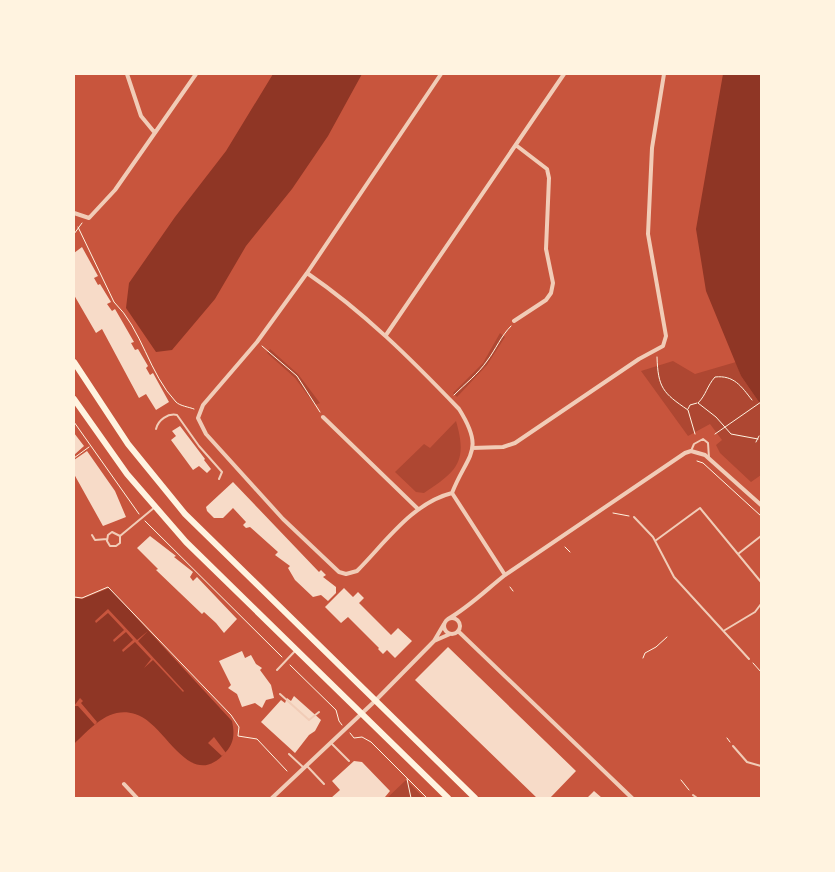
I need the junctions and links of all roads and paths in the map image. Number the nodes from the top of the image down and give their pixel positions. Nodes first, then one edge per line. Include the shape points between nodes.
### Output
1 (127, 74) edge
2 (196, 74) edge
3 (440, 74) edge
4 (564, 74) edge
5 (663, 74) edge
6 (155, 133) junction
7 (517, 146) junction
8 (74, 213) edge
9 (89, 218) junction
10 (78, 227) junction
11 (74, 234) edge
12 (307, 273) junction
13 (514, 321) joint
14 (386, 335) junction
15 (258, 342) junction
16 (656, 350) junction
17 (74, 362) edge
18 (74, 399) edge
19 (450, 400) junction
20 (752, 400) dead end
21 (761, 402) edge
22 (698, 403) junction
23 (688, 410) junction
24 (200, 411) junction
25 (323, 417) joint
26 (74, 422) edge
27 (725, 427) junction
28 (156, 429) dead end
29 (695, 434) dead end
30 (715, 434) dead end
31 (756, 442) dead end
32 (90, 446) junction
33 (472, 448) junction
34 (691, 452) junction
35 (74, 458) edge
36 (708, 458) junction
37 (696, 461) dead end
38 (219, 479) dead end
39 (452, 493) junction
40 (761, 505) edge
41 (154, 507) junction
42 (418, 509) junction
43 (613, 513) dead end
44 (761, 516) edge
45 (142, 518) junction
46 (634, 518) joint
47 (92, 535) dead end
48 (120, 536) junction
49 (761, 536) edge
50 (107, 539) junction
51 (655, 542) junction
52 (564, 547) dead end
53 (570, 552) dead end
54 (738, 554) junction
55 (505, 575) junction
56 (761, 582) edge
57 (510, 587) dead end
58 (513, 591) dead end
59 (74, 597) edge
60 (761, 604) edge
61 (464, 610) junction
62 (448, 619) junction
63 (459, 621) junction
64 (444, 624) junction
65 (724, 630) junction
66 (458, 631) junction
67 (450, 634) junction
68 (667, 637) dead end
69 (434, 641) junction
70 (296, 650) junction
71 (643, 658) dead end
72 (749, 659) joint
73 (286, 661) junction
74 (276, 670) dead end
75 (761, 672) edge
76 (280, 694) dead end
77 (375, 701) junction
78 (319, 712) dead end
79 (361, 714) junction
80 (341, 724) dead end
81 (352, 736) dead end
82 (331, 743) junction
83 (733, 746) dead end
84 (289, 754) dead end
85 (349, 761) dead end
86 (761, 766) edge
87 (305, 767) junction
88 (287, 771) dead end
89 (407, 778) junction
90 (681, 780) dead end
91 (124, 784) dead end
92 (324, 784) dead end
93 (693, 795) joint
94 (137, 798) edge
95 (272, 798) edge
96 (411, 798) edge
97 (427, 798) edge
98 (448, 798) edge
99 (475, 798) edge
100 (632, 798) edge
101 (697, 798) edge

1 - 6 street via 141,116
2 - 6 street
3 - 12 street
4 - 7 street
5 - 16 street via 652,148 648,234 666,336 663,346
6 - 9 street via 115,190
7 - 13 street via 547,169 546,249 553,283 546,300
7 - 14 street
8 - 9 street
9 - 10 path
10 - 11 path
10 - 24 path via 114,302 177,404
12 - 14 street via 353,305
12 - 15 street
13 - 19 path via 502,334 486,363
14 - 19 street
15 - 24 street
15 - 25 path via 297,376
16 - 23 path via 658,374 664,392
16 - 33 street via 515,443 503,447
17 - 77 highway via 128,444 185,514
18 - 41 highway via 106,447
19 - 33 street via 468,423
20 - 22 path via 738,382 725,376 715,378 708,385 706,395
21 - 27 path
22 - 23 path via 690,405
22 - 27 path
23 - 29 path
24 - 42 street via 198,418 206,434 282,519 339,572 357,571
25 - 42 street
26 - 32 path
27 - 30 path
27 - 31 path via 733,435 758,437
28 - 38 lane via 169,415 177,415 222,472
32 - 35 path
32 - 45 path
33 - 39 street
34 - 36 street
34 - 36 lane via 694,444 703,439 708,443
34 - 55 street
36 - 40 street
37 - 44 path via 703,463
39 - 42 street via 436,497
39 - 55 street
41 - 45 lane
41 - 70 highway via 210,567
43 - 46 path
45 - 48 lane
45 - 73 path
46 - 51 lane
47 - 50 lane via 95,540
48 - 50 lane via 112,532
48 - 50 lane via 120,543 116,546 110,546
49 - 54 lane
51 - 54 lane via 700,508
51 - 65 lane via 674,577
52 - 53 path
54 - 56 lane
55 - 61 street
57 - 58 path
59 - 88 path via 82,598 108,587 231,715 239,727 238,736 257,739
60 - 65 lane via 755,612
61 - 62 street
61 - 63 street
62 - 63 street
62 - 64 street
63 - 66 street
64 - 67 street
64 - 69 street
65 - 72 lane
66 - 67 street
66 - 100 street
67 - 69 street
68 - 71 path
69 - 77 street
70 - 73 lane
70 - 79 highway
72 - 75 path
73 - 74 lane
73 - 80 path via 336,710
76 - 78 lane via 309,720
77 - 79 street
77 - 99 highway
79 - 82 street
79 - 98 highway
81 - 89 path via 371,742
82 - 85 lane
82 - 87 street
83 - 86 lane via 747,762
84 - 87 lane
87 - 92 lane
87 - 95 street
89 - 96 path
89 - 97 path
90 - 93 path
91 - 94 street
93 - 101 lane

